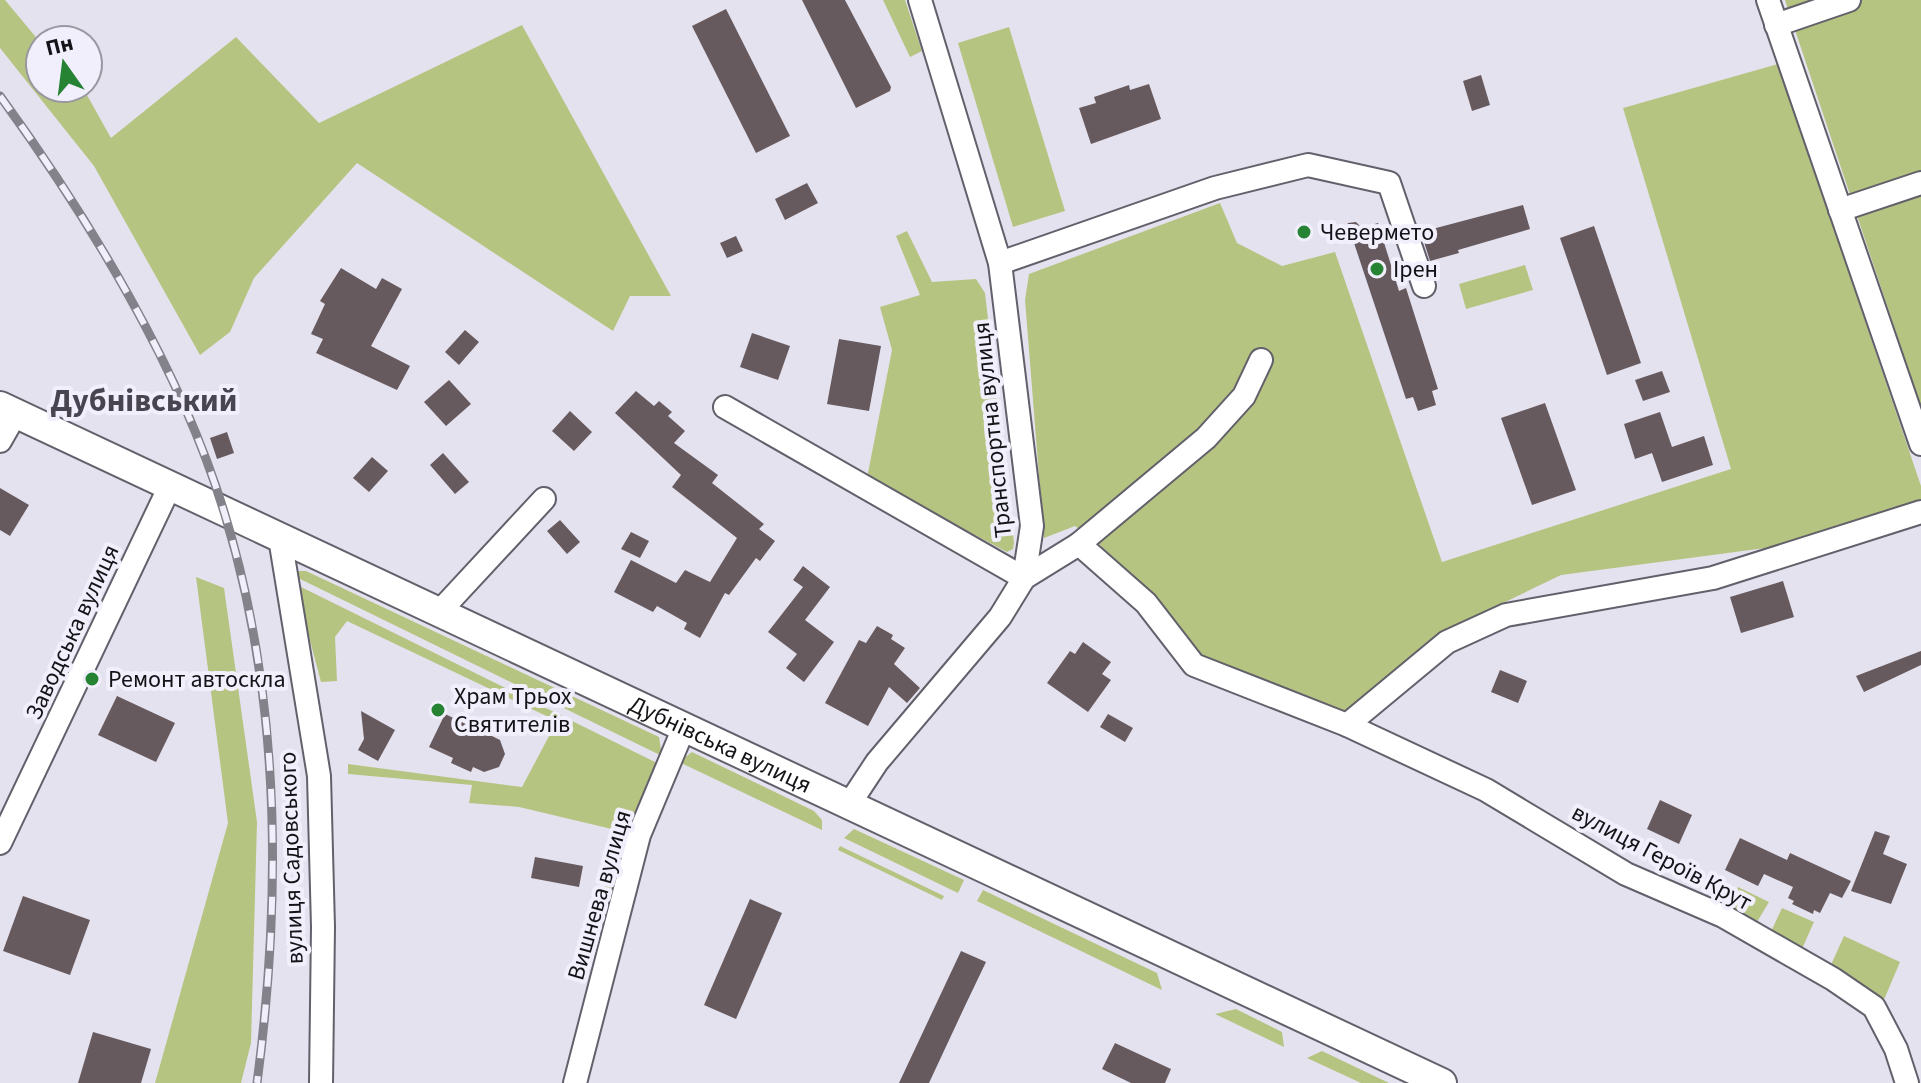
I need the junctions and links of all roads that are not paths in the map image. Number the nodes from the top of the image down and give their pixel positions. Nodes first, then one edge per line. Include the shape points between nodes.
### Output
1 (920, 0) edge
2 (1768, 0) edge
3 (1849, 0) edge
4 (1776, 25) junction
5 (1921, 183) edge
6 (1840, 210) junction
7 (1000, 263) junction
8 (1424, 286) dead end
9 (1261, 360) dead end
10 (1912, 386) edge
11 (725, 407) dead end
12 (8, 410) edge
13 (0, 441) edge
14 (1921, 444) edge
15 (170, 486) junction
16 (544, 499) dead end
17 (1921, 512) edge
18 (280, 538) junction
19 (1079, 544) junction
20 (1024, 578) junction
21 (441, 610) junction
22 (685, 725) junction
23 (1347, 725) junction
24 (848, 806) junction
25 (0, 843) edge
26 (321, 1083) edge
27 (575, 1083) edge
28 (1442, 1083) edge
29 (1907, 1083) edge

1 - 7 street, Транспортна вулиця
2 - 4 street
3 - 4 street
4 - 6 street
5 - 6 street
6 - 10 street
7 - 8 street via 1215,188 1308,165 1389,183
7 - 20 street, Транспортна вулиця via 1032,526
9 - 19 street via 1244,396 1206,438
10 - 14 street
11 - 20 street
12 - 13 street
12 - 15 main road, Дубнівська вулиця
15 - 18 main road, Дубнівська вулиця
15 - 25 street, Заводська вулиця
16 - 21 street
17 - 23 street via 1713,578 1506,615 1447,642
18 - 21 main road, Дубнівська вулиця
18 - 26 street, вулиця Садовського via 319,776
19 - 20 street
19 - 23 street, вулиця Героїв Крут via 1146,603 1194,665
20 - 24 street, Транспортна вулиця via 1000,617 877,762
21 - 22 main road, Дубнівська вулиця
22 - 24 main road, Дубнівська вулиця
22 - 27 street, Вишнева вулиця via 639,835
23 - 29 street, вулиця Героїв Крут via 1486,790 1626,874 1723,916 1833,979 1874,1007
24 - 28 main road, Дубнівська вулиця

